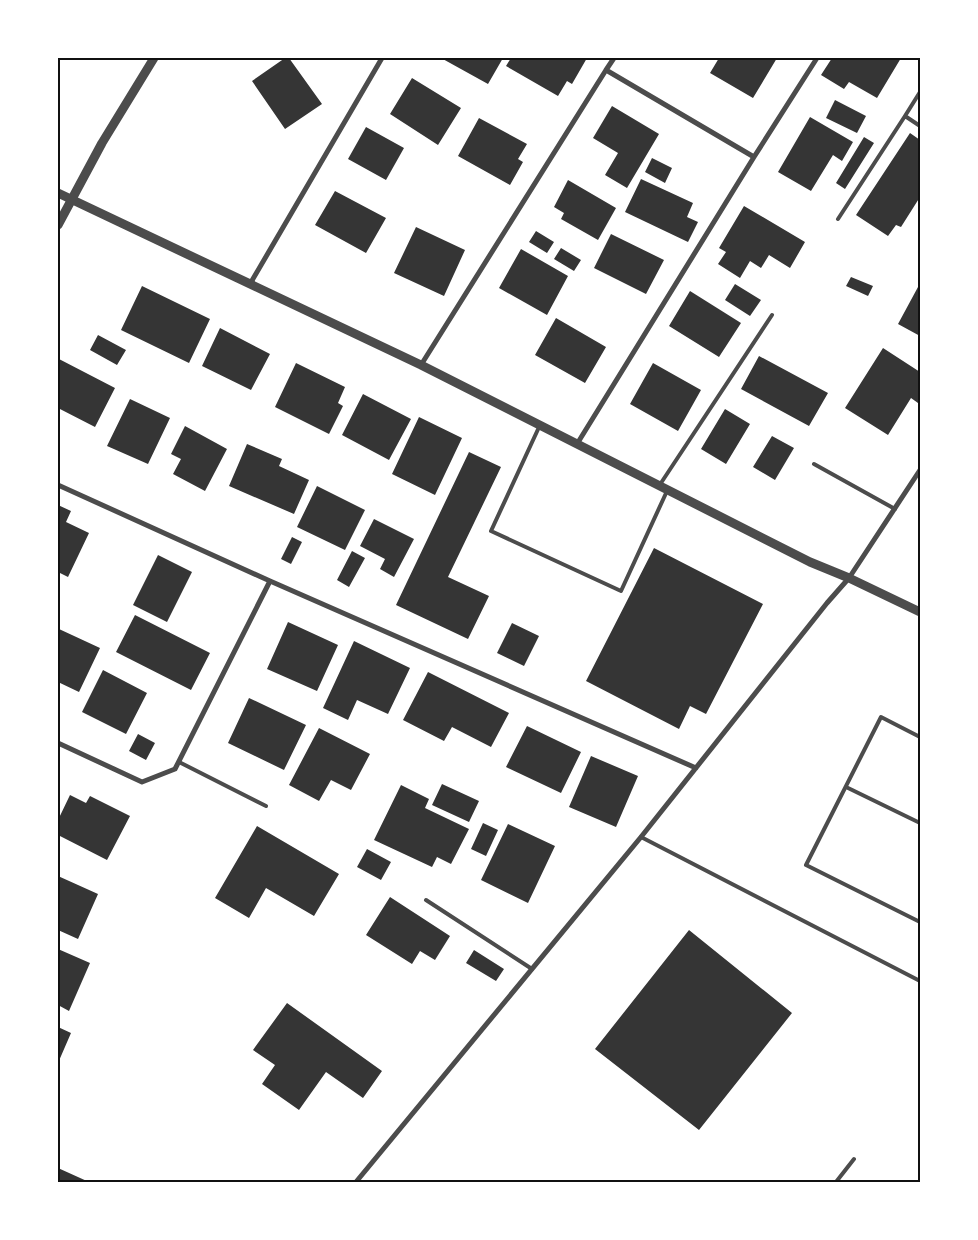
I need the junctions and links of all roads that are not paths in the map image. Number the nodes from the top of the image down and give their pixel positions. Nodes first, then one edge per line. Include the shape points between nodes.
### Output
1 (154, 58) edge
2 (382, 58) edge
3 (614, 58) edge
4 (817, 58) edge
5 (606, 70) junction
6 (920, 92) edge
7 (905, 116) junction
8 (920, 126) edge
9 (754, 157) junction
10 (58, 193) edge
11 (72, 200) junction
12 (838, 219) dead end
13 (58, 225) edge
14 (250, 285) junction
15 (772, 315) dead end
16 (421, 365) junction
17 (540, 425) junction
18 (577, 444) junction
19 (814, 464) dead end
20 (920, 470) edge
21 (58, 485) edge
22 (663, 488) junction
23 (895, 509) junction
24 (848, 578) junction
25 (270, 581) junction
26 (920, 612) edge
27 (920, 737) edge
28 (58, 744) edge
29 (179, 762) junction
30 (696, 768) junction
31 (846, 787) junction
32 (266, 806) dead end
33 (920, 823) edge
34 (641, 838) junction
35 (426, 900) dead end
36 (920, 922) edge
37 (532, 969) junction
38 (920, 981) edge
39 (854, 1159) dead end
40 (356, 1182) edge
41 (836, 1182) edge

1 - 11 street via 102,143
2 - 14 street
3 - 5 street
4 - 9 street
5 - 9 street
5 - 16 street
6 - 7 lane
7 - 8 lane
7 - 12 lane
9 - 18 street
10 - 11 street
11 - 13 street
11 - 14 street
14 - 16 street
15 - 22 lane
16 - 17 street
17 - 18 street
17 - 22 lane via 491,531 621,591
18 - 22 street
19 - 23 lane
20 - 23 street
21 - 25 street
22 - 24 street
23 - 24 street
24 - 26 street
24 - 30 street
25 - 29 street
25 - 30 street
27 - 31 lane via 881,717
28 - 29 street via 142,782 176,769
29 - 32 lane
30 - 34 street
31 - 33 lane
31 - 36 lane via 806,865
34 - 37 street
34 - 38 lane
35 - 37 lane
37 - 40 street
39 - 41 lane

